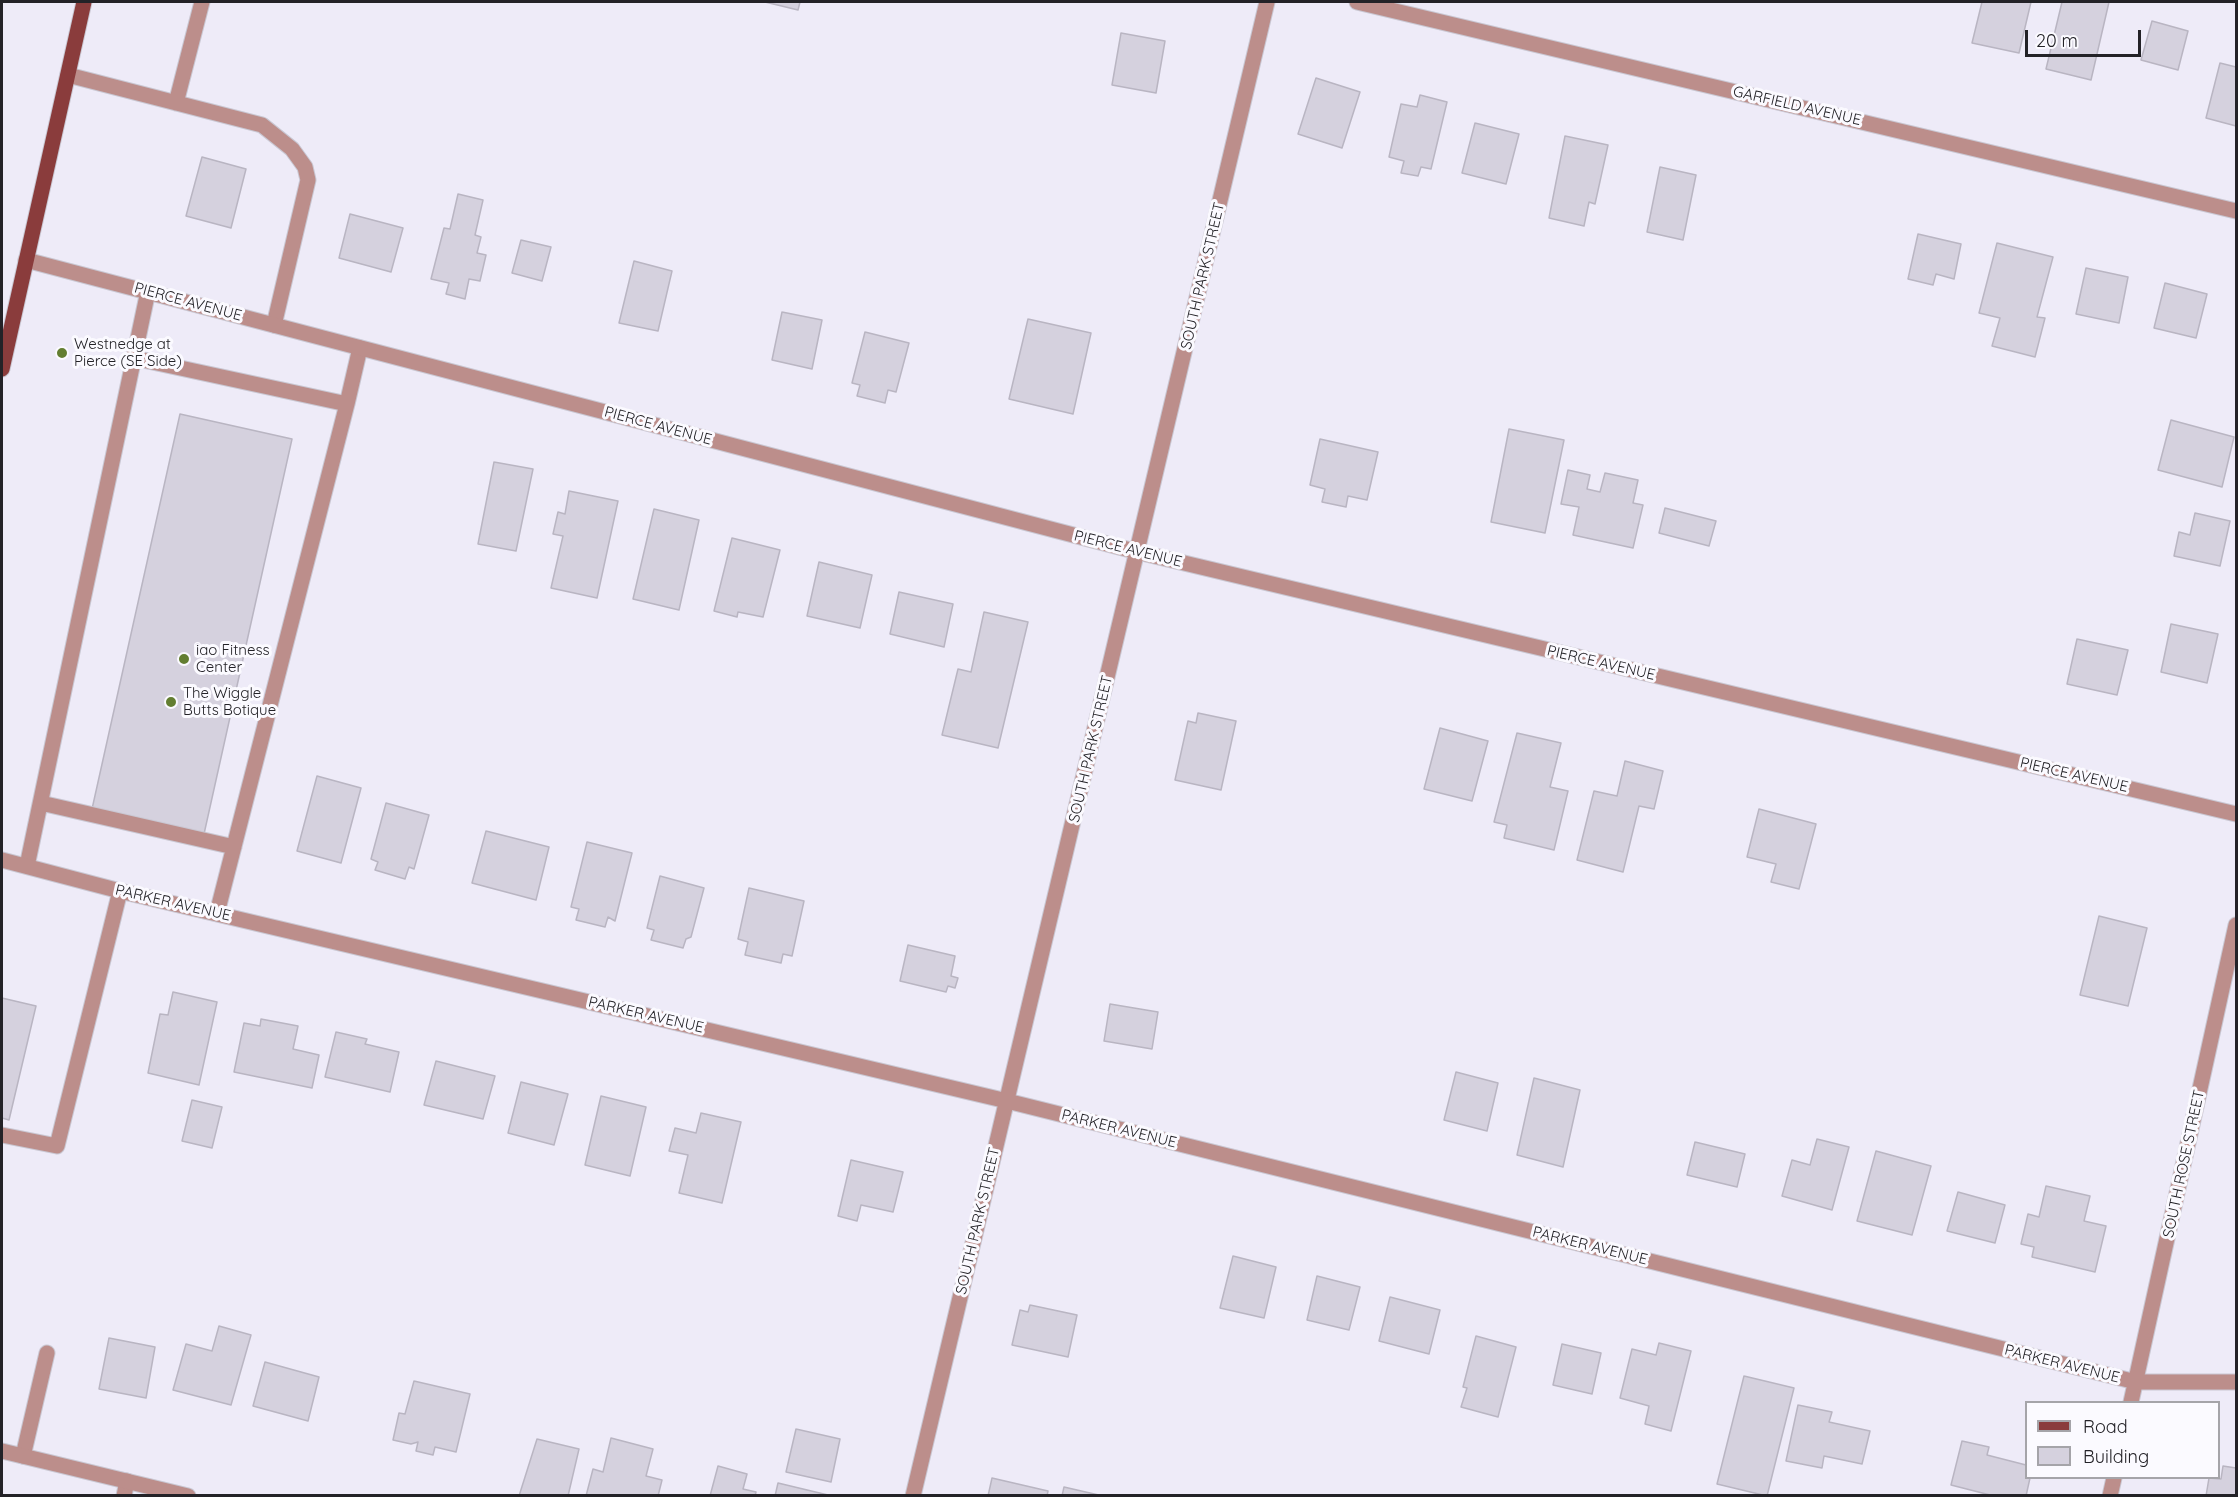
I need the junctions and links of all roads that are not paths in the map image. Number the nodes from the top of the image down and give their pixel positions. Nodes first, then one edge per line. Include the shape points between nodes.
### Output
1 (84, 2) edge
2 (202, 2) edge
3 (1267, 2) edge
4 (1356, 2) edge
5 (68, 75) junction
6 (176, 103) junction
7 (2236, 211) edge
8 (26, 260) junction
9 (148, 291) junction
10 (274, 325) junction
11 (360, 348) junction
12 (134, 358) junction
13 (2, 369) edge
14 (347, 404) junction
15 (1138, 552) junction
16 (41, 803) junction
17 (2236, 814) edge
18 (234, 847) junction
19 (2, 860) edge
20 (27, 866) junction
21 (120, 891) junction
22 (217, 913) junction
23 (2236, 925) edge
24 (1007, 1101) junction
25 (2, 1135) edge
26 (47, 1353) dead end
27 (2136, 1382) junction
28 (2236, 1382) edge
29 (2132, 1401) edge
30 (2, 1451) edge
31 (23, 1456) junction
32 (2114, 1479) edge
33 (126, 1488) edge
34 (188, 1496) edge
35 (913, 1496) edge
36 (2110, 1496) edge

1 - 5 main road
2 - 6 street
3 - 15 street, SOUTH PARK STREET
4 - 7 street, GARFIELD AVENUE
5 - 6 street
5 - 8 main road
6 - 10 street via 262,125 292,150 305,167 308,180
8 - 9 street, PIERCE AVENUE
8 - 13 main road
9 - 10 street, PIERCE AVENUE
9 - 12 street
10 - 11 street, PIERCE AVENUE
11 - 14 street
11 - 15 street, PIERCE AVENUE
12 - 14 street
12 - 16 street
14 - 18 street
15 - 17 street, PIERCE AVENUE
15 - 24 street, SOUTH PARK STREET
16 - 18 street
16 - 20 street
18 - 22 street
19 - 20 street, PARKER AVENUE
20 - 21 street, PARKER AVENUE
21 - 22 street, PARKER AVENUE
21 - 25 street via 57,1146
22 - 24 street, PARKER AVENUE
23 - 27 street, SOUTH ROSE STREET
24 - 27 street, PARKER AVENUE
24 - 35 street, SOUTH PARK STREET
26 - 31 street
27 - 28 street, PARKER AVENUE
27 - 29 street, SOUTH ROSE STREET
30 - 31 street
31 - 33 street
32 - 36 street
33 - 34 street

